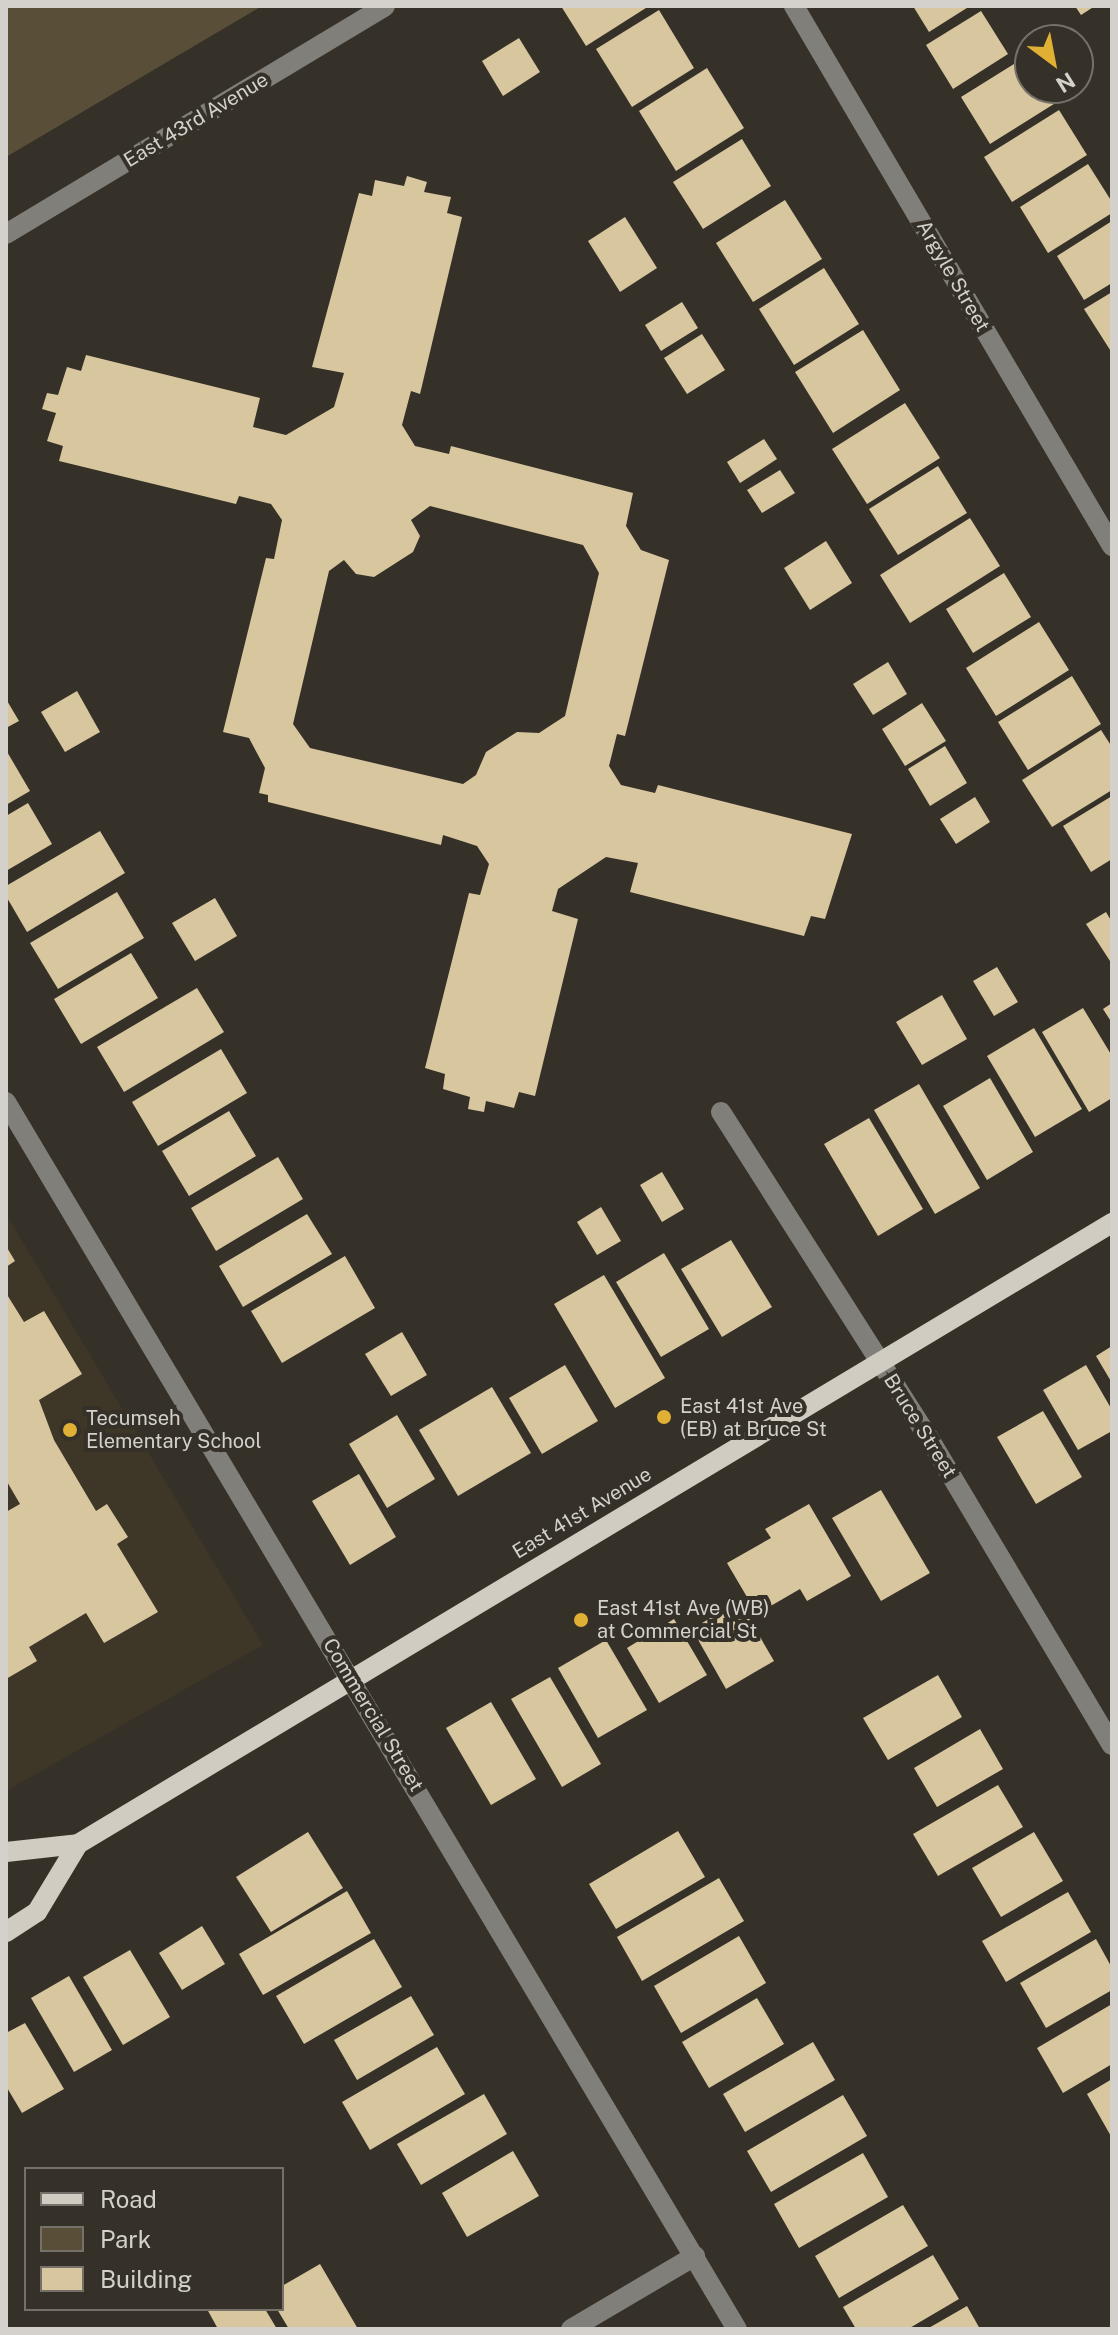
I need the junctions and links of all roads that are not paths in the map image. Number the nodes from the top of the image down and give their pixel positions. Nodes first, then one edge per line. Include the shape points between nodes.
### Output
1 (385, 6) edge
2 (794, 6) edge
3 (6, 234) edge
4 (1112, 546) edge
5 (6, 1102) edge
6 (721, 1112) dead end
7 (1112, 1223) edge
8 (880, 1363) junction
9 (352, 1681) junction
10 (1112, 1745) edge
11 (78, 1844) junction
12 (6, 1852) edge
13 (6, 1932) edge
14 (695, 2256) junction
15 (571, 2329) edge
16 (737, 2329) edge

1 - 3 street, East 43rd Avenue
2 - 4 street, Argyle Street
5 - 9 street, Commercial Street
6 - 8 street, Bruce Street
7 - 8 main road, East 41st Avenue
8 - 9 main road, East 41st Avenue
8 - 10 street, Bruce Street
9 - 11 main road, East 41st Avenue
9 - 14 street, Commercial Street
11 - 12 main road, East 41st Avenue
11 - 13 main road, East 41st Avenue via 37,1912
14 - 15 street
14 - 16 street, Commercial Street

